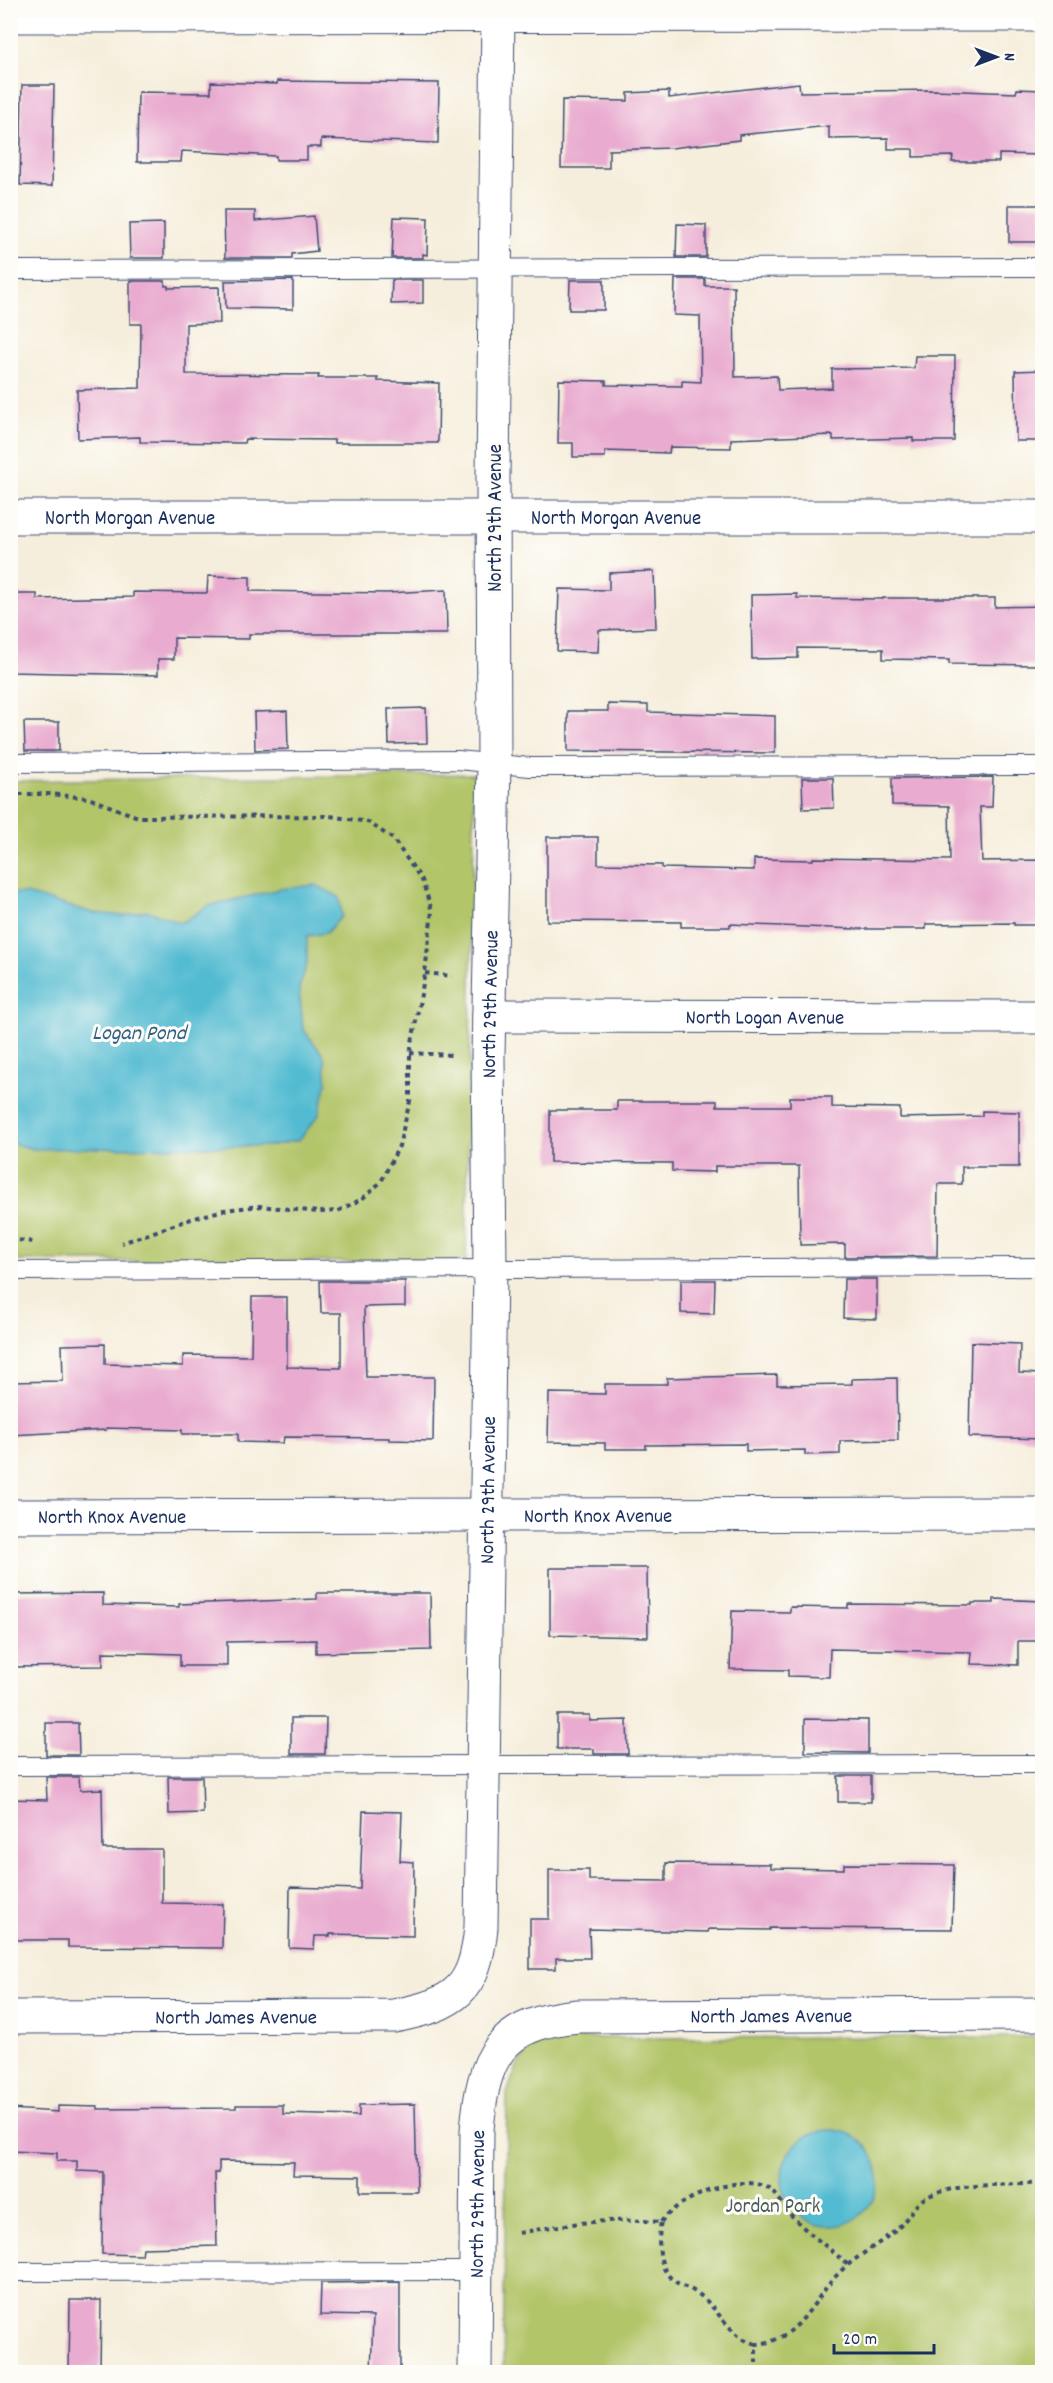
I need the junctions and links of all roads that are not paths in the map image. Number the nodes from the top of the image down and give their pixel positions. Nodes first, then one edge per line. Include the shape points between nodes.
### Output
1 (498, 13) edge
2 (1042, 15) edge
3 (10, 16) edge
4 (1042, 267) edge
5 (496, 269) junction
6 (10, 270) edge
7 (10, 517) edge
8 (494, 517) junction
9 (1042, 517) edge
10 (10, 763) edge
11 (494, 764) junction
12 (1042, 766) edge
13 (489, 1016) junction
14 (1042, 1017) edge
15 (1042, 1267) edge
16 (490, 1269) junction
17 (10, 1271) edge
18 (1042, 1514) edge
19 (486, 1515) junction
20 (10, 1516) edge
21 (1042, 1764) edge
22 (10, 1766) edge
23 (482, 1766) junction
24 (457, 1992) joint
25 (1042, 2014) edge
26 (10, 2017) edge
27 (505, 2042) joint
28 (476, 2271) junction
29 (10, 2272) edge
30 (475, 2373) edge

1 - 2 street
1 - 3 street
1 - 5 street, North 29th Avenue
4 - 5 lane
5 - 6 lane
5 - 8 street, North 29th Avenue
7 - 8 street, North Morgan Avenue
8 - 9 street, North Morgan Avenue
8 - 11 street, North 29th Avenue
10 - 11 lane via 458,760
11 - 12 lane
11 - 13 street, North 29th Avenue
13 - 14 street, North Logan Avenue
13 - 16 street, North 29th Avenue
15 - 16 lane
16 - 17 lane
16 - 19 street, North 29th Avenue
18 - 19 street, North Knox Avenue
19 - 20 street, North Knox Avenue
19 - 23 street, North 29th Avenue
21 - 23 lane
22 - 23 lane
23 - 24 street, North 29th Avenue via 481,1927 478,1952 468,1980
24 - 26 street, North James Avenue via 426,2010 394,2016
25 - 27 street, North James Avenue via 578,2016 534,2023
27 - 28 street, North 29th Avenue via 489,2066 480,2099
28 - 29 lane
28 - 30 street, North 29th Avenue

